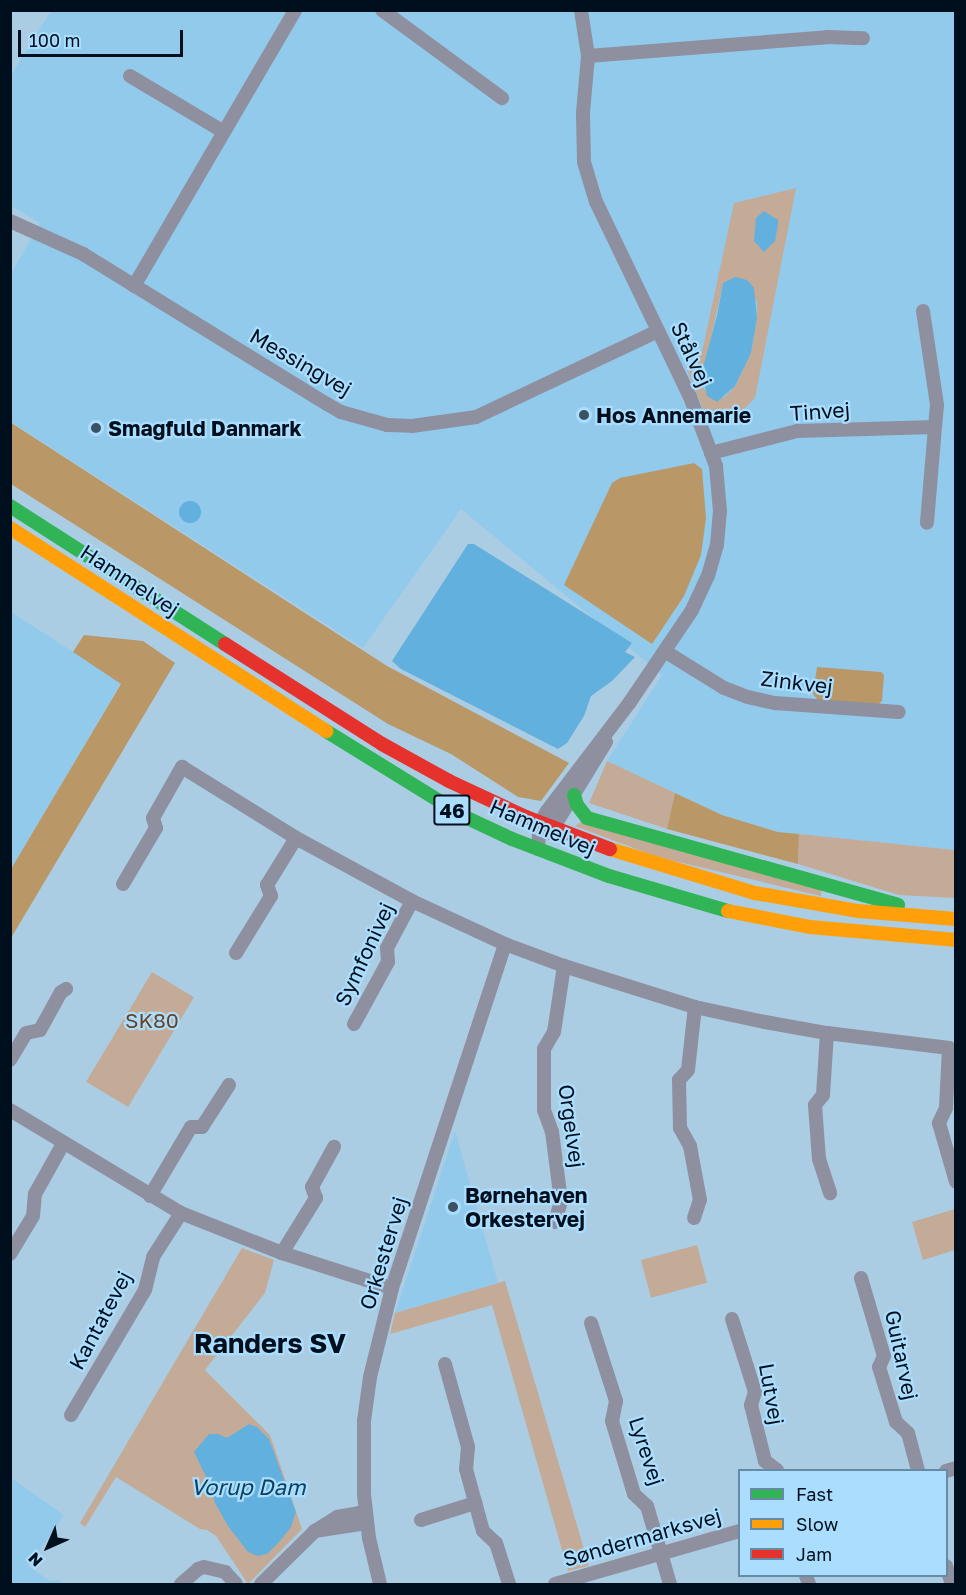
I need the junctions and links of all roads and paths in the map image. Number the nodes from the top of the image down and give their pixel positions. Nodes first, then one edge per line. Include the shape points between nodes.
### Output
1 (295, 10) edge
2 (382, 10) edge
3 (581, 10) edge
4 (862, 38) dead end
5 (588, 56) junction
6 (130, 76) dead end
7 (502, 98) dead end
8 (225, 132) junction
9 (10, 221) edge
10 (134, 286) junction
11 (923, 311) dead end
12 (658, 331) junction
13 (934, 427) junction
14 (711, 453) junction
15 (10, 506) edge
16 (927, 523) dead end
17 (10, 528) edge
18 (666, 652) junction
19 (630, 702) junction
20 (899, 712) dead end
21 (574, 795) junction
22 (540, 823) junction
23 (553, 828) junction
24 (296, 838) junction
25 (538, 849) junction
26 (123, 884) dead end
27 (412, 901) junction
28 (949, 918) edge
29 (956, 940) edge
30 (505, 944) junction
31 (236, 953) dead end
32 (564, 966) junction
33 (66, 989) dead end
34 (694, 1007) junction
35 (354, 1024) dead end
36 (827, 1033) junction
37 (10, 1060) edge
38 (229, 1085) dead end
39 (10, 1110) edge
40 (63, 1144) junction
41 (334, 1147) dead end
42 (951, 1154) edge
43 (956, 1182) edge
44 (830, 1193) dead end
45 (150, 1196) junction
46 (181, 1213) junction
47 (694, 1218) dead end
48 (555, 1222) dead end
49 (282, 1253) junction
50 (10, 1254) edge
51 (861, 1278) dead end
52 (392, 1288) junction
53 (732, 1319) dead end
54 (591, 1323) dead end
55 (445, 1364) dead end
56 (71, 1415) dead end
57 (776, 1469) edge
58 (918, 1469) edge
59 (475, 1503) junction
60 (366, 1518) junction
61 (422, 1520) dead end
62 (738, 1532) edge
63 (662, 1554) junction
64 (181, 1584) edge
65 (236, 1584) edge
66 (261, 1584) edge
67 (380, 1584) edge
68 (509, 1584) edge
69 (555, 1584) edge
70 (670, 1584) edge

1 - 8 street
2 - 7 street
3 - 5 street, Stålvej
4 - 5 street via 827,37
5 - 12 street, Stålvej via 584,162 596,202
6 - 8 street
8 - 10 street
9 - 10 street, Messingvej via 83,254
10 - 12 street, Messingvej via 341,412 387,425 412,426 476,417
11 - 13 street via 937,405
12 - 14 street, Stålvej
13 - 14 street, Tinvej via 797,431
13 - 16 street
14 - 18 street, Stålvej via 720,511 717,545 696,602
15 - 22 main road, Hammelvej / 46 via 382,744 449,781
17 - 25 main road, Hammelvej / 46 via 400,779 465,817
18 - 19 street, Stålvej
18 - 20 street, Zinkvej via 724,688 748,697 775,703
19 - 21 street, Stålvej
19 - 22 street, Stålvej via 571,775
21 - 23 street, Stålvej
21 - 28 main road via 587,818
22 - 23 main road, Hammelvej / 46
22 - 25 street, Stålvej
23 - 25 street, Stålvej
23 - 28 main road, Hammelvej / 46 via 636,860 755,892 847,910
24 - 26 street, Symfonivej via 182,767 153,818 156,828
24 - 27 street, Symfonivej
24 - 31 street via 267,885 271,896
25 - 29 main road, Hammelvej / 46 via 652,890 750,917 810,927
27 - 30 street, Symfonivej
27 - 35 street, Symfonivej via 387,948 388,962
30 - 32 street
30 - 52 street, Orkestervej
32 - 34 street
32 - 48 street, Orgelvej via 554,1032 544,1049 544,1110 552,1132 561,1201
33 - 37 street via 40,1030 27,1033
34 - 36 street
34 - 47 street via 688,1070 679,1080 680,1128 690,1146 700,1200
36 - 42 street via 949,1048 946,1108 939,1123
36 - 44 street via 823,1095 815,1105 819,1159
38 - 45 street via 202,1127 191,1127
39 - 40 street
40 - 45 street
40 - 50 street via 35,1194 33,1216
41 - 49 street via 312,1187 316,1198
42 - 43 street
45 - 46 street
46 - 49 street
46 - 56 street, Kantatevej via 153,1257 145,1290
49 - 52 street
51 - 58 street, Guitarvej via 884,1356 879,1367 896,1422 908,1433
52 - 60 street, Orkestervej via 367,1397 363,1460
53 - 57 street, Lutvej via 755,1392 751,1405 765,1461
54 - 63 street, Lyrevej via 616,1401 612,1421 634,1494 647,1506
55 - 59 street via 468,1447 466,1469
59 - 61 street
59 - 68 street via 483,1531 496,1543
60 - 66 street via 360,1524 315,1531
60 - 67 street, Orkestervej
62 - 63 street, Søndermarksvej
63 - 69 street, Søndermarksvej
63 - 70 street, Lyrevej
64 - 65 street via 204,1567 225,1572

